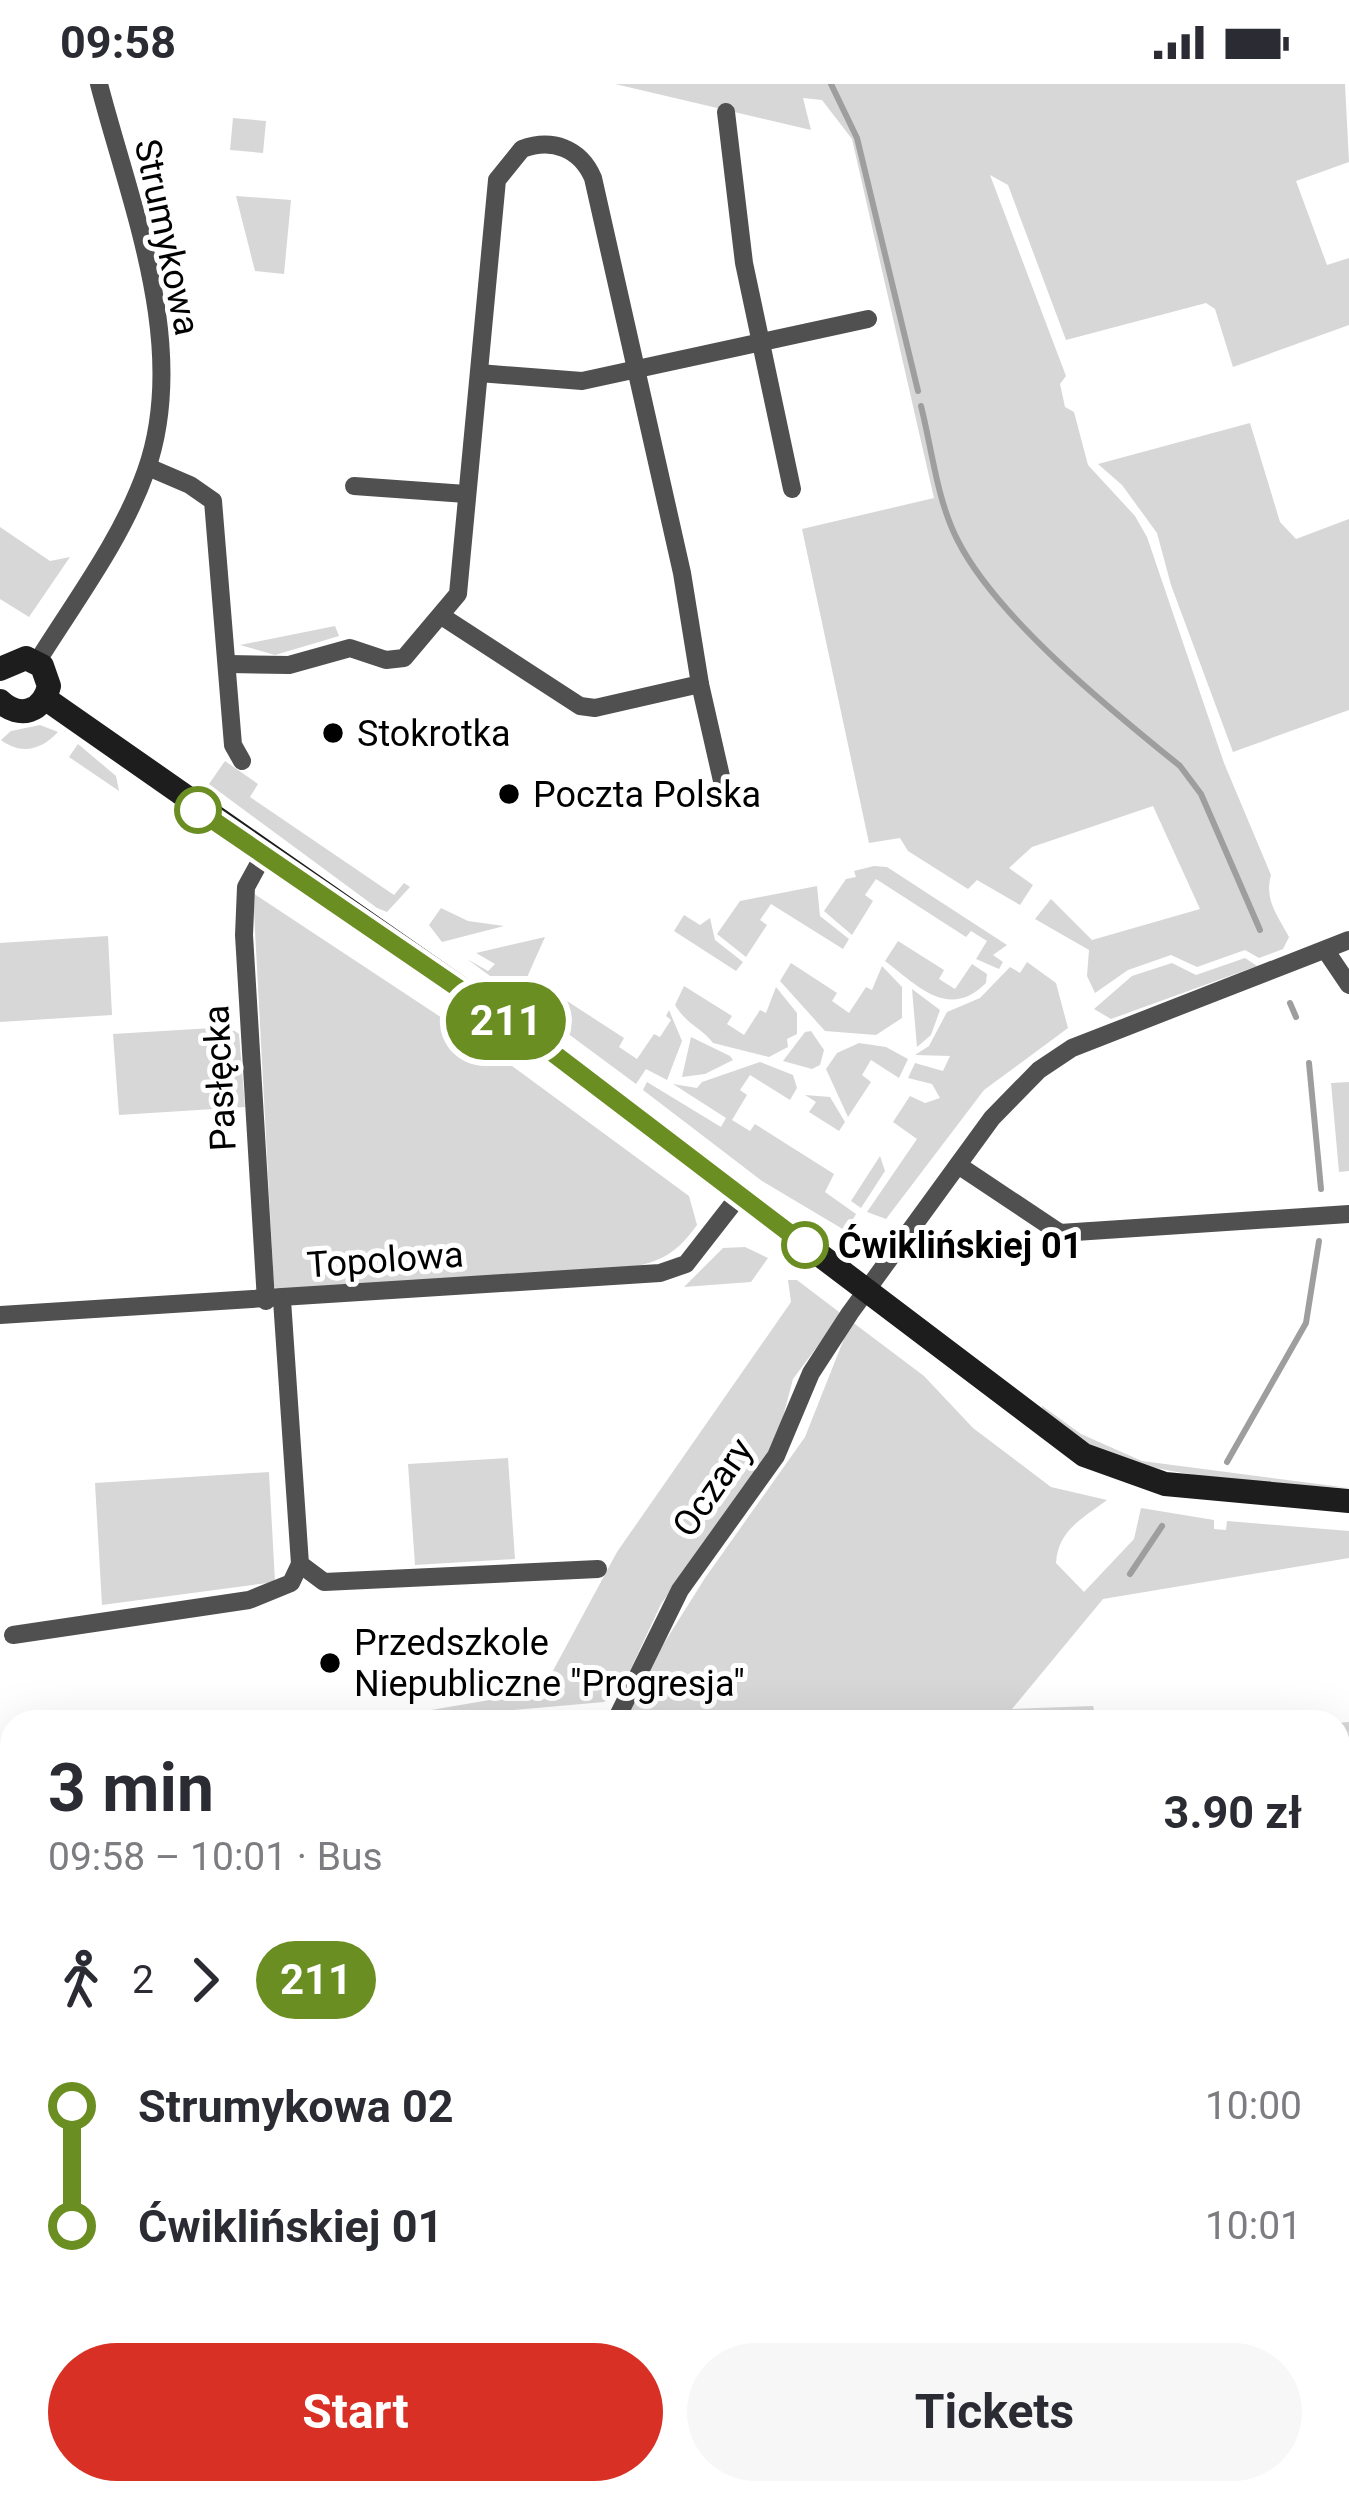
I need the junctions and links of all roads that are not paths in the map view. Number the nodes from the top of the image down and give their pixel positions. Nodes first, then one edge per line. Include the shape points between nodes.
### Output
1 (99, 84) edge
2 (726, 112) dead end
3 (868, 319) dead end
4 (760, 344) junction
5 (637, 369) junction
6 (479, 373) junction
7 (148, 467) junction
8 (354, 486) dead end
9 (792, 489) dead end
10 (466, 494) junction
11 (442, 617) junction
12 (37, 662) junction
13 (229, 664) junction
14 (0, 669) edge
15 (700, 684) junction
16 (46, 699) junction
17 (2, 708) edge
18 (242, 760) dead end
19 (725, 794) dead end
20 (263, 856) junction
21 (1349, 940) edge
22 (1326, 951) junction
23 (1349, 986) edge
24 (958, 1165) junction
25 (739, 1196) junction
26 (1349, 1214) edge
27 (866, 1292) junction
28 (274, 1300) junction
29 (0, 1316) edge
30 (1349, 1501) edge
31 (300, 1564) junction
32 (598, 1569) dead end
33 (324, 1582) junction
34 (290, 1583) junction
35 (13, 1635) dead end
36 (621, 1710) edge

1 - 7 street, Strumykowa via 158,326 160,399
2 - 4 street
3 - 4 street
4 - 5 street
4 - 9 street
5 - 6 street via 568,382
5 - 6 street via 590,169 563,146 542,144 512,155 497,180
5 - 15 street
6 - 10 street
7 - 12 street, Strumykowa via 122,525
7 - 13 street via 213,501
8 - 10 street
10 - 11 street via 458,594
11 - 13 street via 398,660 350,648 290,665
11 - 15 street via 587,708
12 - 14 street via 16,658
12 - 16 street via 49,679
13 - 18 street via 232,745
15 - 19 street
16 - 17 street via 28,712
16 - 20 street
20 - 25 street via 553,1053
20 - 28 street, Pasłęcka via 245,886 244,934
21 - 22 street, Oczary
22 - 23 street
22 - 24 street, Oczary via 1072,1048 992,1118
24 - 26 street via 1060,1233
24 - 27 street, Oczary
25 - 27 street
25 - 28 street, Topolowa via 693,1258 669,1271
27 - 30 street via 1058,1438 1109,1467 1197,1489
27 - 36 street, Oczary via 811,1373 776,1456 680,1590
28 - 29 street, Topolowa
28 - 31 street, Pasłęcka
31 - 33 street
31 - 34 street
32 - 33 street
33 - 34 street
34 - 35 street via 249,1600

